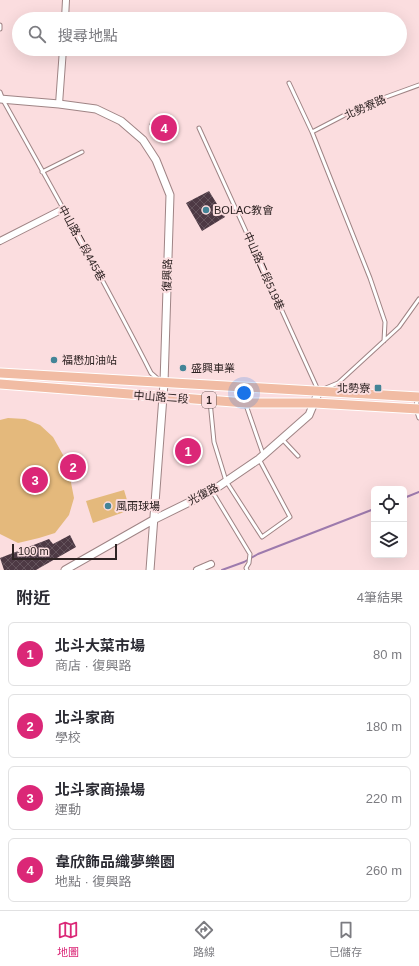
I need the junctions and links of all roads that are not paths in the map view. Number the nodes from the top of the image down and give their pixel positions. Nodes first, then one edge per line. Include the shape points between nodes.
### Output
1 (66, 0) edge
2 (65, 12) edge
3 (0, 25) edge
4 (0, 29) edge
5 (62, 56) edge
6 (290, 83) dead end
7 (419, 85) edge
8 (0, 92) edge
9 (1, 99) edge
10 (59, 104) junction
11 (199, 128) dead end
12 (312, 132) junction
13 (82, 152) dead end
14 (42, 172) junction
15 (62, 209) junction
16 (0, 241) edge
17 (419, 299) edge
18 (384, 341) junction
19 (0, 373) edge
20 (164, 383) junction
21 (0, 384) edge
22 (319, 391) junction
23 (418, 396) edge
24 (163, 397) junction
25 (210, 400) junction
26 (246, 403) junction
27 (315, 403) junction
28 (418, 412) edge
29 (282, 439) junction
30 (298, 456) dead end
31 (261, 457) junction
32 (226, 481) junction
33 (212, 490) junction
34 (153, 520) junction
35 (211, 564) dead end
36 (65, 570) edge
37 (150, 570) edge
38 (198, 570) edge
39 (247, 570) edge

1 - 2 street
3 - 4 lane
5 - 10 street
6 - 12 lane
7 - 12 lane, 北勢寮路 via 364,105
8 - 9 lane, 中山路二段445巷
9 - 10 street, 復興路
9 - 14 lane, 中山路二段445巷
10 - 20 street, 復興路 via 96,109 121,121 143,140 156,160 170,195
11 - 22 lane, 中山路二段519巷
12 - 18 lane via 370,278 385,322
13 - 14 lane
14 - 15 lane, 中山路二段445巷
15 - 16 street
15 - 20 lane, 中山路二段445巷 via 151,372
17 - 18 lane via 399,327
18 - 22 lane via 338,383
19 - 20 main road, 中山路二段 / 1
20 - 22 main road, 中山路二段 / 1
20 - 24 street, 復興路
21 - 24 main road, 中山路二段 / 1
22 - 23 main road, 中山路二段 / 1
22 - 27 street, 光復路
23 - 28 lane
24 - 25 main road, 中山路二段 / 1
24 - 34 street, 復興路
25 - 26 main road, 中山路二段 / 1
25 - 32 lane via 214,442
26 - 27 main road, 中山路二段 / 1
26 - 31 lane
27 - 28 main road, 中山路二段 / 1
27 - 29 street, 光復路 via 309,415
29 - 30 lane
29 - 31 street, 光復路
31 - 32 street, 光復路
31 - 32 lane via 290,518 262,537
32 - 33 street, 光復路
33 - 34 street, 光復路
33 - 39 lane via 250,554
34 - 36 street, 光復路
34 - 37 street, 復興路
35 - 38 street

